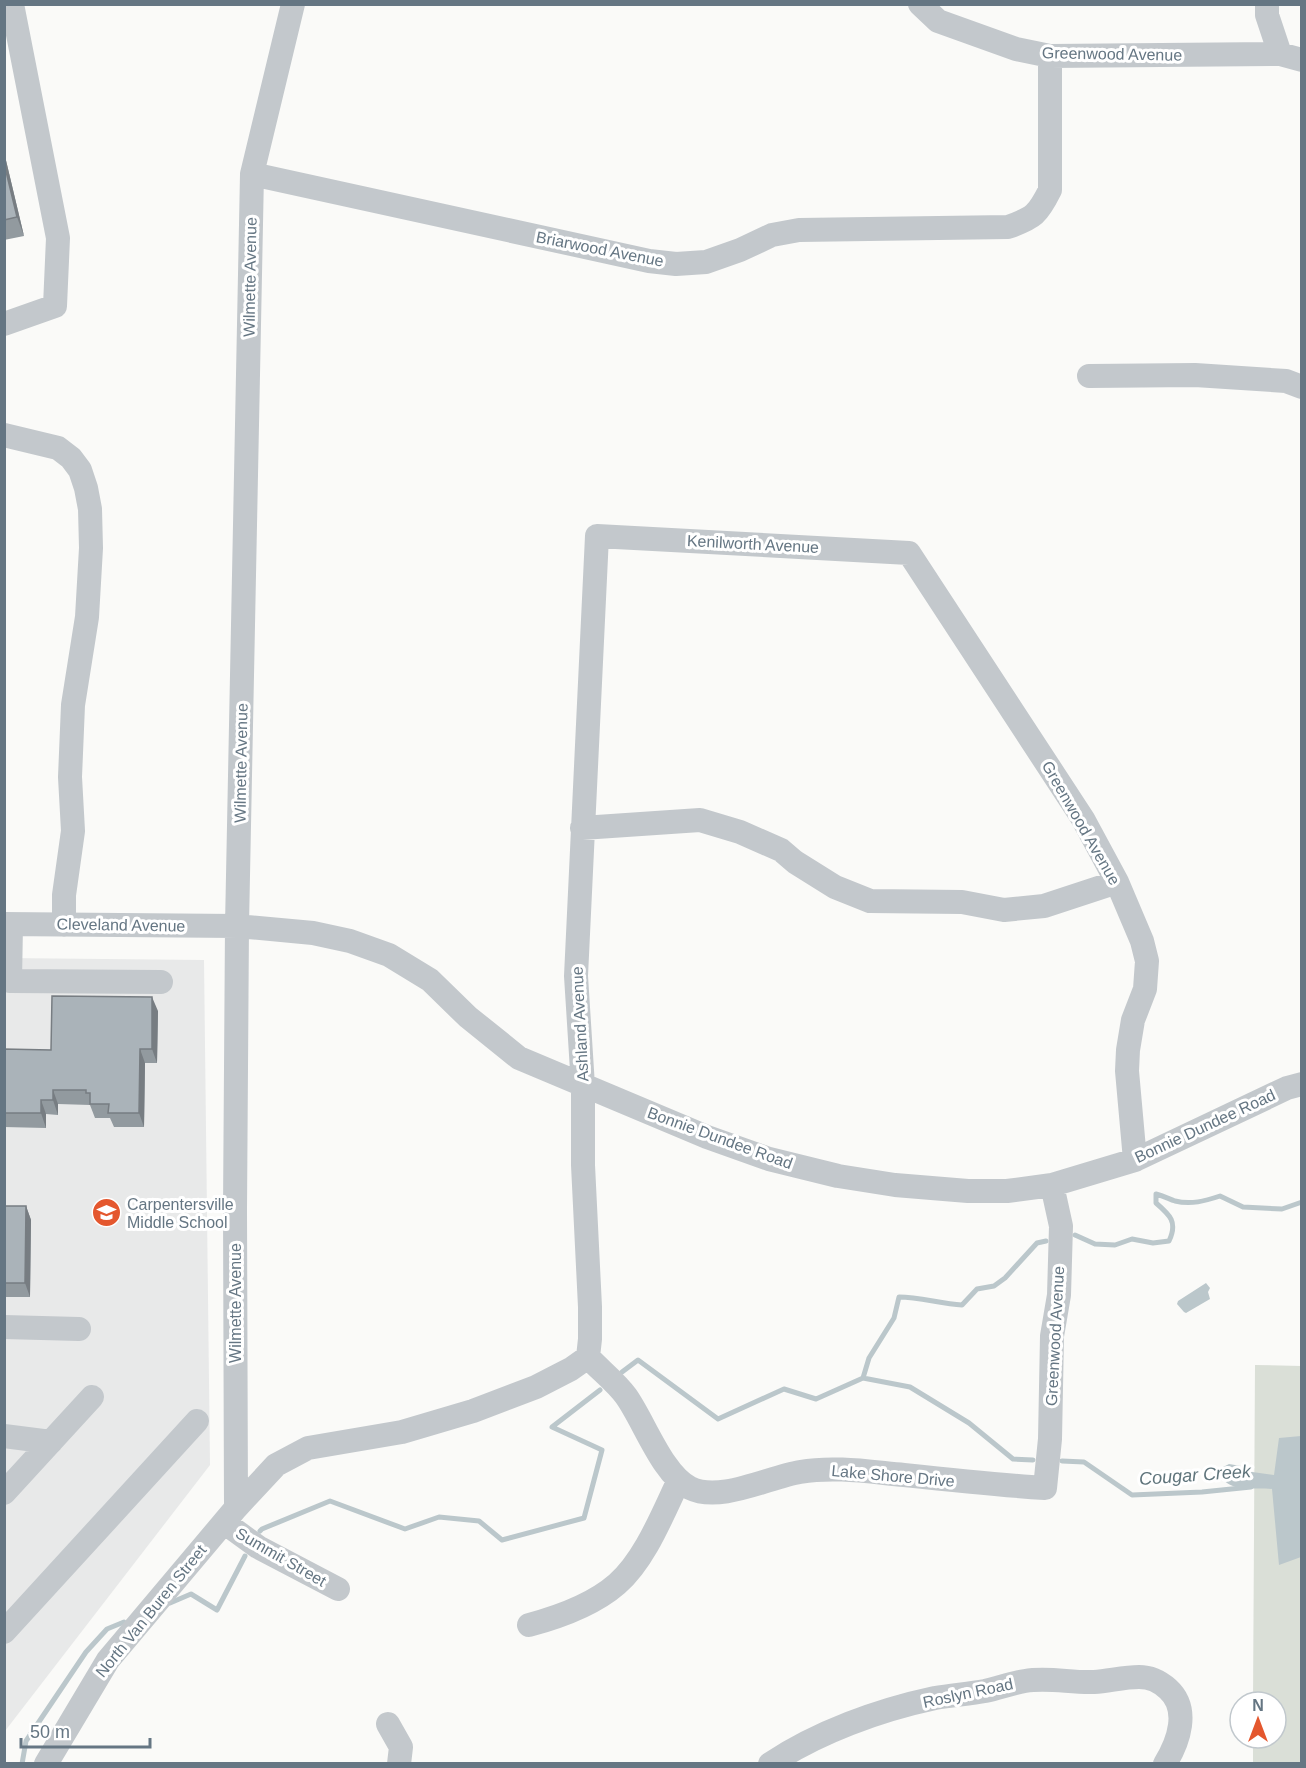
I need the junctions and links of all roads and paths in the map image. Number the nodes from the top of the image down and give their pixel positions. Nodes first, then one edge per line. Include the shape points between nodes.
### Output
1 (12, 4) edge
2 (293, 4) edge
3 (920, 4) edge
4 (1267, 4) edge
5 (1050, 56) junction
6 (1291, 57) edge
7 (252, 174) junction
8 (4, 324) edge
9 (1089, 376) dead end
10 (1302, 387) edge
11 (4, 435) edge
12 (597, 536) joint
13 (909, 553) joint
14 (582, 828) junction
15 (1117, 882) junction
16 (8, 925) edge
17 (64, 925) junction
18 (237, 926) junction
19 (8, 981) edge
20 (161, 982) dead end
21 (1302, 1084) edge
22 (583, 1086) junction
23 (1135, 1160) junction
24 (1053, 1185) junction
25 (4, 1327) edge
26 (79, 1329) dead end
27 (588, 1358) junction
28 (92, 1397) dead end
29 (197, 1420) dead end
30 (4, 1436) edge
31 (51, 1442) junction
32 (679, 1480) junction
33 (1045, 1488) joint
34 (4, 1493) edge
35 (230, 1515) junction
36 (338, 1589) dead end
37 (529, 1625) dead end
38 (4, 1632) edge
39 (388, 1724) dead end
40 (46, 1764) edge
41 (399, 1764) edge
42 (770, 1764) edge
43 (1165, 1764) edge

1 - 8 street via 58,238 55,306
2 - 7 street, Wilmette Avenue
3 - 5 street, Greenwood Avenue via 938,21 1016,49
4 - 6 street via 1267,15
5 - 6 street, Greenwood Avenue
5 - 7 street, Briarwood Avenue via 1050,190 1040,209 1028,220 1008,227 799,230 772,235 706,262 676,264
7 - 18 street, Wilmette Avenue
9 - 10 street via 1195,375 1286,381
11 - 17 street via 58,448 72,458 80,470 90,509 87,617 73,705 73,831
12 - 13 street, Kenilworth Avenue
12 - 14 street, Ashland Avenue
13 - 15 street, Greenwood Avenue via 1083,819
14 - 15 street via 700,820 780,850 835,887 870,901 962,902 1004,910 1044,906
14 - 22 street, Ashland Avenue via 576,976
15 - 23 street, Greenwood Avenue via 1147,961 1145,989 1133,1020 1128,1050
16 - 17 street, Cleveland Avenue
16 - 19 street
17 - 18 street, Cleveland Avenue
18 - 22 street, Bonnie Dundee Road via 313,933 388,955 430,980 519,1058
18 - 35 street, Wilmette Avenue
19 - 20 street
21 - 23 street, Bonnie Dundee Road
22 - 24 street, Bonnie Dundee Road via 769,1159 838,1176 968,1191
22 - 27 street, Ashland Avenue
23 - 24 street, Bonnie Dundee Road
24 - 33 street, Greenwood Avenue via 1061,1226 1060,1272 1052,1336
25 - 26 street
27 - 32 street via 626,1396 646,1434
27 - 35 street, North Van Buren Street via 536,1387 473,1411 402,1432 308,1448 276,1465
28 - 31 street
29 - 38 street
30 - 31 street
31 - 34 street
32 - 33 street, Lake Shore Drive via 707,1493 726,1492 801,1472 843,1469
32 - 37 street via 648,1543 617,1584 562,1616
35 - 36 street, Summit Street via 258,1547
35 - 40 street, North Van Buren Street via 108,1660
39 - 41 street via 401,1747
42 - 43 street, Roslyn Road via 792,1749 874,1716 934,1699 1026,1681 1093,1682 1140,1677 1159,1680 1178,1702 1181,1713 1175,1747

